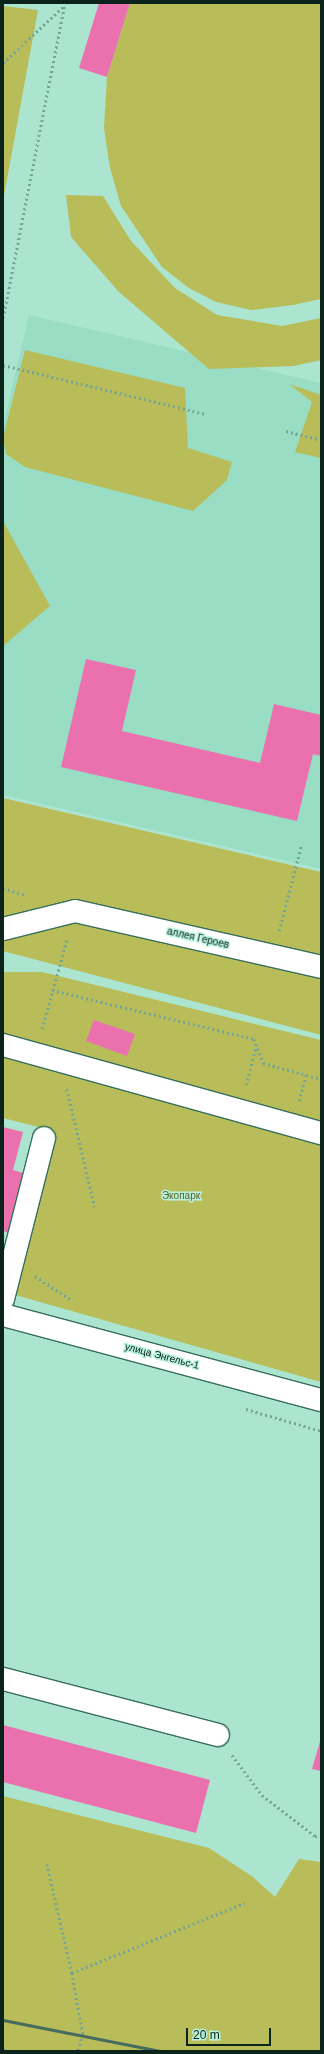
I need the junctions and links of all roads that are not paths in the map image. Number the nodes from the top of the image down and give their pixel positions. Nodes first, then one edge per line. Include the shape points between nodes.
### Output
1 (3, 928) edge
2 (321, 967) edge
3 (3, 1045) edge
4 (321, 1133) edge
5 (44, 1138) dead end
6 (3, 1299) edge
7 (3, 1315) edge
8 (321, 1400) edge
9 (3, 1679) edge
10 (218, 1735) road end

1 - 2 street, аллея Героев via 75,911
3 - 4 street
5 - 6 street
7 - 8 street, улица Энгельс-1
9 - 10 street

